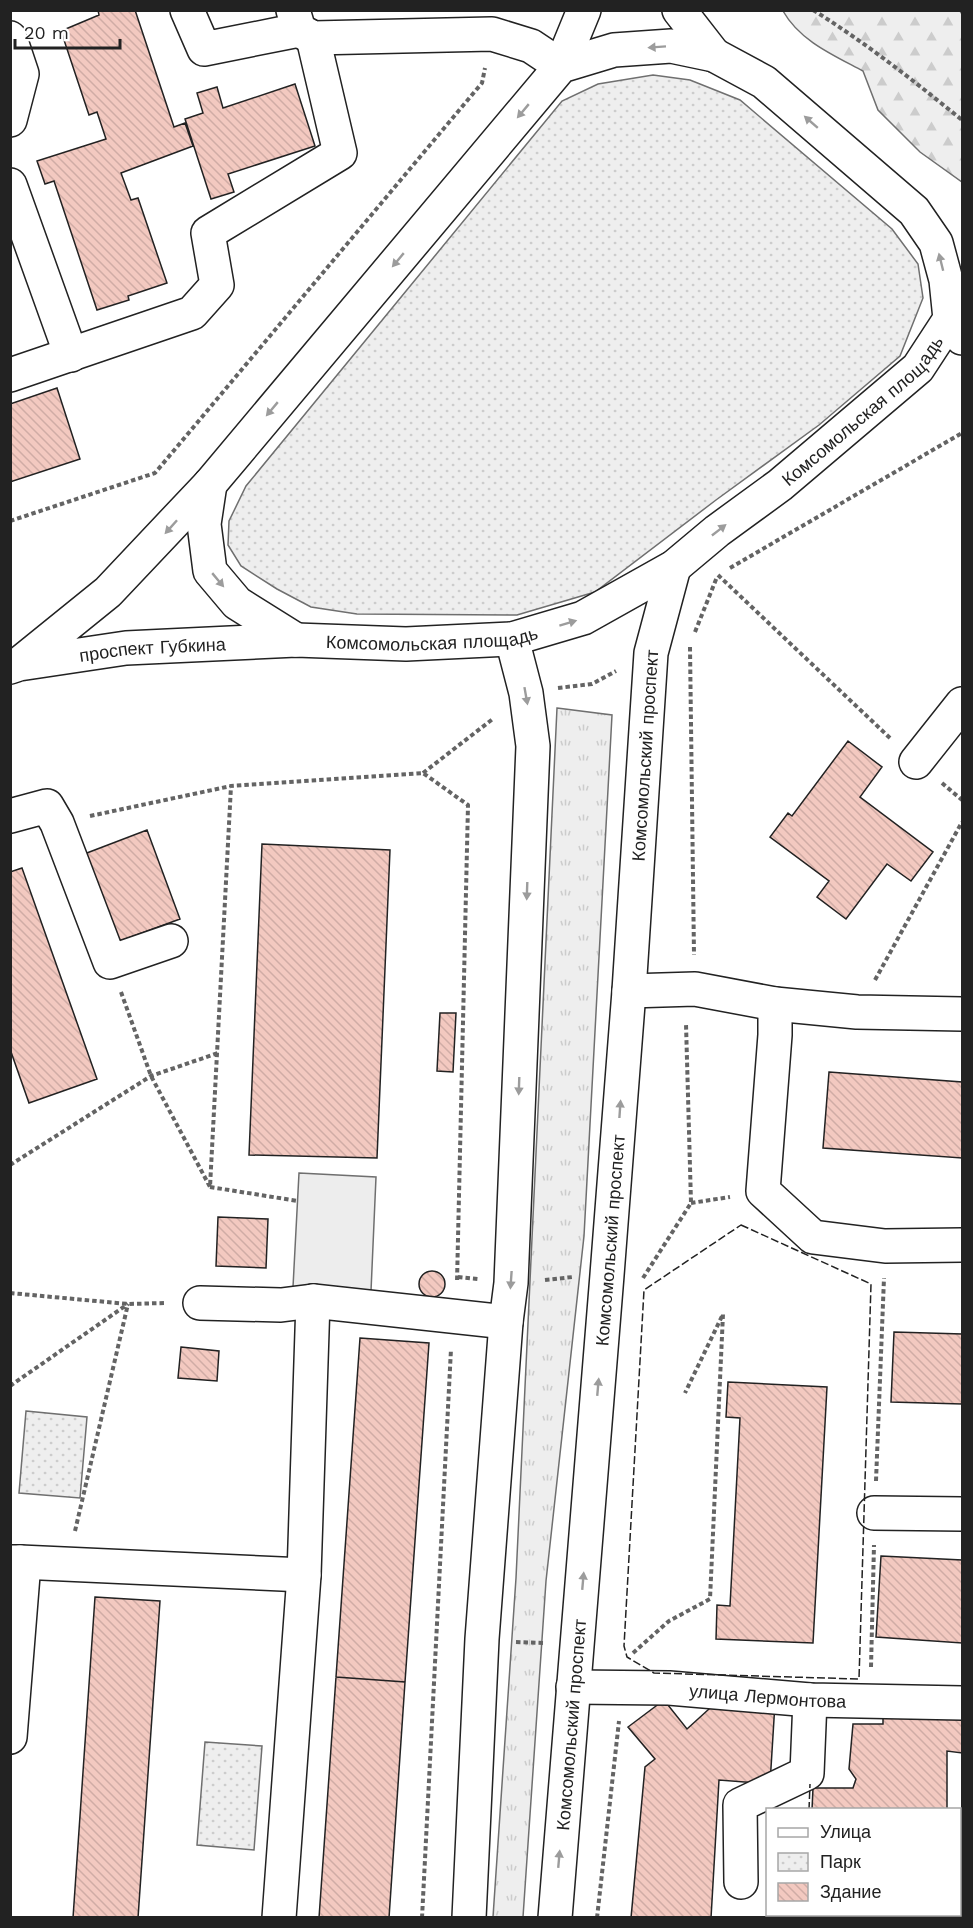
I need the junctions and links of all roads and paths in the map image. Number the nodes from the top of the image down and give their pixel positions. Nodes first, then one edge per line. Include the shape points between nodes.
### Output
1 (187, 10) edge
2 (584, 10) edge
3 (679, 10) edge
4 (813, 10) edge
5 (302, 26) edge
6 (492, 34) junction
7 (10, 38) edge
8 (714, 55) junction
9 (561, 66) junction
10 (10, 120) edge
11 (963, 120) edge
12 (10, 185) edge
13 (958, 326) edge
14 (71, 355) junction
15 (10, 375) edge
16 (963, 433) edge
17 (210, 484) junction
18 (10, 521) edge
19 (674, 567) junction
20 (718, 575) junction
21 (694, 633) dead end
22 (512, 639) junction
23 (296, 640) junction
24 (690, 643) dead end
25 (15, 665) edge
26 (963, 704) edge
27 (916, 762) joint
28 (231, 786) junction
29 (10, 816) edge
30 (963, 822) edge
31 (57, 823) junction
32 (171, 941) dead end
33 (110, 962) junction
34 (695, 989) junction
35 (629, 991) junction
36 (776, 1004) junction
37 (857, 1012) junction
38 (963, 1014) edge
39 (218, 1053) junction
40 (151, 1076) junction
41 (10, 1165) edge
42 (210, 1187) junction
43 (298, 1201) dead end
44 (963, 1245) edge
45 (885, 1246) junction
46 (608, 1275) junction
47 (458, 1277) junction
48 (511, 1283) junction
49 (642, 1288) dead end
50 (10, 1293) edge
51 (313, 1301) junction
52 (200, 1303) joint
53 (128, 1304) junction
54 (453, 1317) junction
55 (506, 1322) junction
56 (10, 1386) edge
57 (685, 1393) dead end
58 (874, 1513) junction
59 (963, 1514) edge
60 (16, 1562) edge
61 (66, 1565) junction
62 (304, 1575) junction
63 (482, 1639) junction
64 (578, 1645) junction
65 (573, 1687) junction
66 (624, 1689) junction
67 (810, 1700) junction
68 (871, 1700) junction
69 (963, 1703) edge
70 (10, 1737) edge
71 (741, 1882) dead end
72 (279, 1917) edge
73 (422, 1917) edge
74 (469, 1917) edge
75 (555, 1917) edge
76 (597, 1917) edge

1 - 5 main road via 204,49
2 - 9 main road
3 - 8 main road
4 - 11 path
5 - 6 main road
5 - 14 main road via 340,153 208,233 217,285 192,313
6 - 9 main road via 531,46
6 - 18 path via 482,83 155,473
7 - 10 main road via 22,74
8 -> 9 main road, Комсомольская площадь via 671,46 615,50
13 -> 8 main road, Комсомольская площадь via 936,243 914,211 765,82
9 -> 17 main road
12 - 14 main road
19 -> 13 main road, Комсомольская площадь via 918,368
14 - 15 main road
16 - 20 path
17 -> 23 main road via 204,524 210,571 237,603
17 -> 25 main road via 108,592
22 -> 19 main road, Комсомольская площадь via 583,618
19 - 35 main road, Комсомольский проспект via 651,653
20 - 21 path
20 - 27 path
22 - 23 main road, Комсомольская площадь via 406,644
22 -> 48 main road via 526,693 533,746
23 - 25 main road, проспект Губкина via 126,648
24 - 34 path
26 - 27 main road
28 - 31 path
28 - 39 path
28 - 47 path via 423,773 468,805
29 - 31 main road via 47,806
30 - 37 path
31 - 33 main road
32 - 33 main road
33 - 40 path
34 - 35 main road
34 - 36 main road
34 - 49 path via 686,1022 691,1203 643,1277
46 -> 35 main road, Комсомольский проспект
36 - 37 main road
36 - 45 main road via 763,1191 813,1237
37 - 38 main road
39 - 40 path
39 - 42 path
40 - 41 path
40 - 42 path
42 - 43 path
44 - 45 main road
45 - 58 path
46 - 48 path
64 -> 46 main road, Комсомольский проспект
47 - 48 path
47 - 54 path
48 - 55 main road
50 - 53 path
51 - 52 main road via 281,1305
51 - 54 main road
51 - 62 main road
52 - 53 path
53 - 56 path
53 - 61 path
54 - 55 main road
54 - 73 path
55 - 63 main road
57 - 66 path via 723,1314 710,1599 669,1622 627,1657 619,1667
58 - 59 main road
58 - 68 path
60 - 61 main road
60 - 70 main road via 23,1575
61 - 62 main road
62 - 72 main road
63 - 64 path
63 - 74 main road
64 - 65 main road, Комсомольский проспект
65 - 66 main road, улица Лермонтова
75 -> 65 main road, Комсомольский проспект
66 - 67 main road, улица Лермонтова via 669,1681
66 - 76 path
67 - 68 main road, улица Лермонтова
67 - 71 main road via 807,1773 740,1805
68 - 69 main road, улица Лермонтова

